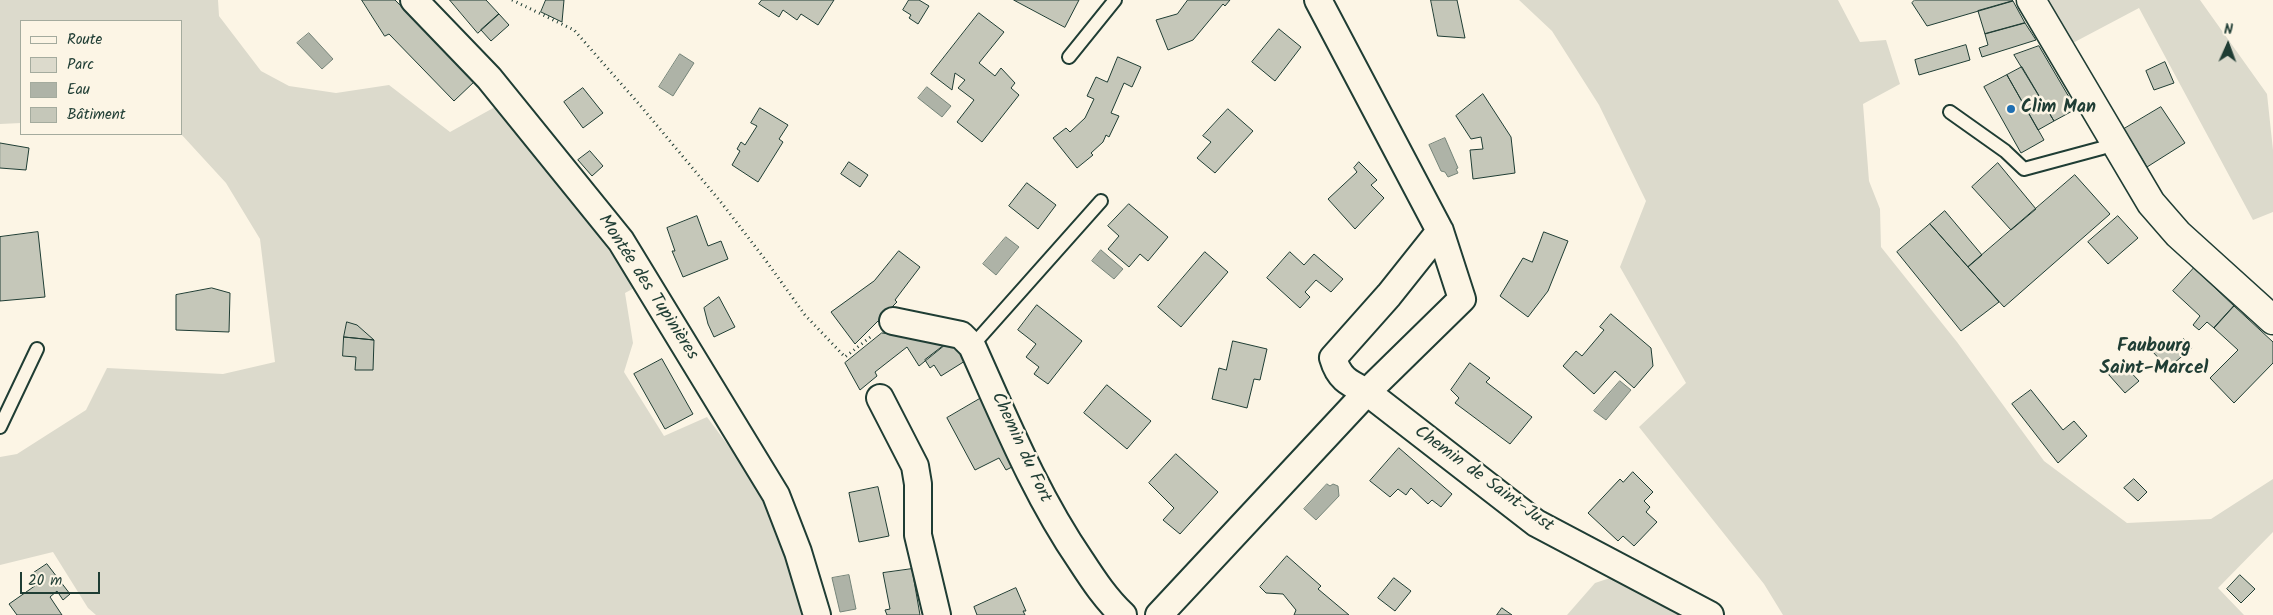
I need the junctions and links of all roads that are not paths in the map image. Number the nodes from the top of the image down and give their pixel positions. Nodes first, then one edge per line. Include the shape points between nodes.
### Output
1 (414, 0) edge
2 (1115, 0) edge
3 (1318, 0) edge
4 (2031, 0) edge
5 (1069, 57) dead end
6 (1950, 112) dead end
7 (2113, 142) junction
8 (1101, 201) dead end
9 (1440, 231) junction
10 (2273, 320) edge
11 (893, 321) road end
12 (972, 346) junction
13 (37, 350) dead end
14 (1367, 392) junction
15 (880, 398) dead end
16 (0, 428) edge
17 (817, 615) edge
18 (937, 615) edge
19 (1123, 615) edge
20 (1159, 615) edge
21 (1710, 615) edge

1 - 17 street, Montée des Tupinières via 489,78 621,241 776,495
2 - 5 lane
3 - 9 street
4 - 7 main road
6 - 7 lane via 2005,151 2024,169 2102,148
7 - 10 main road via 2163,220
8 - 12 lane
9 - 14 street via 1462,299
9 - 14 street, Chemin de Saint-Just via 1333,358 1336,372
11 - 12 street via 961,335
12 - 19 street, Chemin du Fort via 1040,493 1068,543 1101,591
13 - 16 lane
14 - 20 street
14 - 21 street, Chemin de Saint-Just via 1536,523
15 - 18 street via 915,466 918,535

